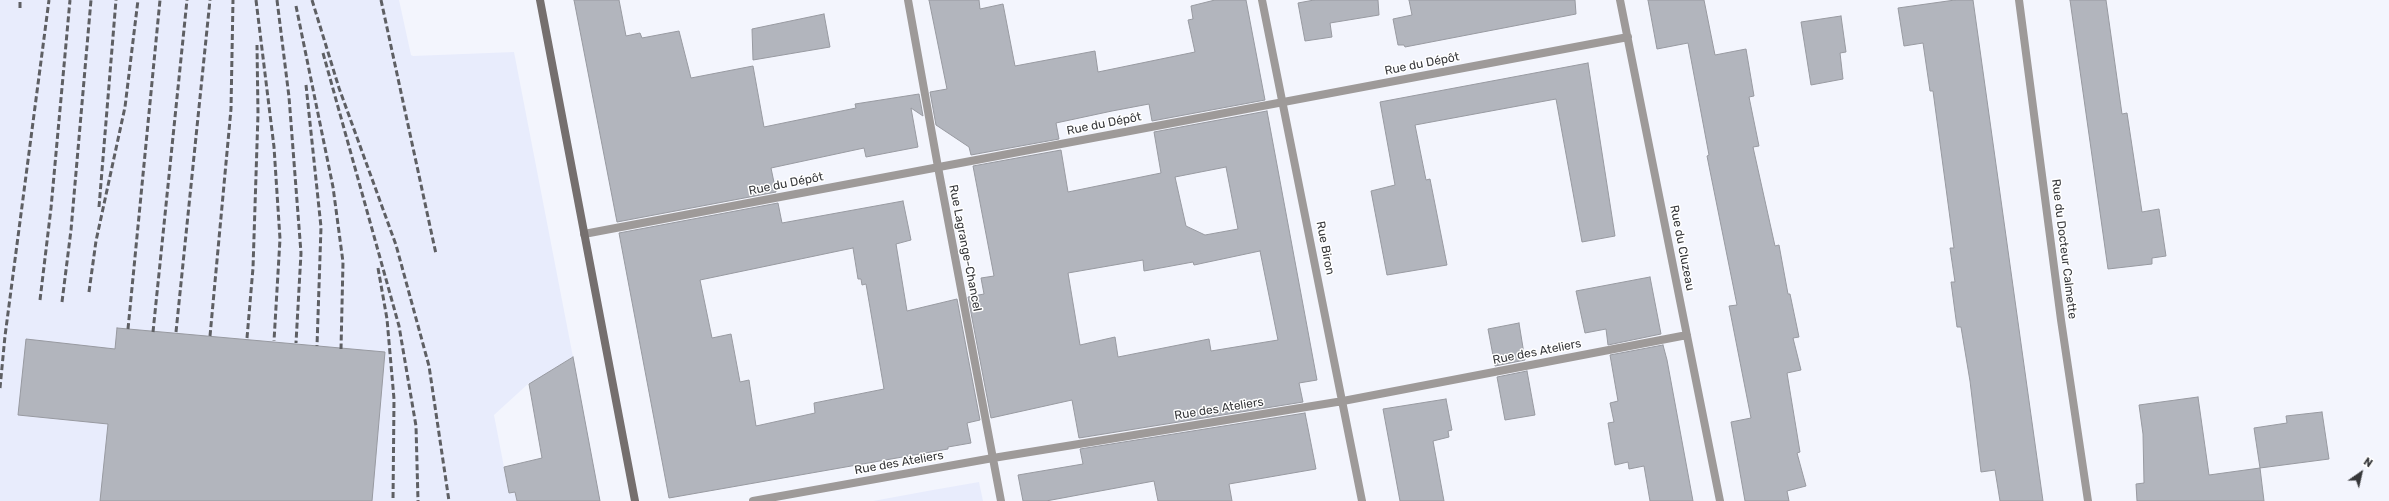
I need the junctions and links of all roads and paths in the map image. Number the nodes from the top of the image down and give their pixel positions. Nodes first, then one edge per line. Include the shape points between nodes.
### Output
1 (540, 0) edge
2 (908, 0) edge
3 (1262, 0) edge
4 (1620, 0) edge
5 (2020, 0) edge
6 (1628, 37) junction
7 (1284, 102) junction
8 (938, 167) junction
9 (584, 234) junction
10 (1687, 335) junction
11 (1343, 401) junction
12 (993, 458) junction
13 (635, 501) edge
14 (753, 501) edge
15 (1001, 501) edge
16 (1362, 501) edge
17 (1720, 501) edge
18 (2088, 501) edge

1 - 9 main road
2 - 8 street, Rue Lagrange-Chancel
3 - 7 street, Rue Biron
4 - 6 street, Rue du Cluzeau
5 - 18 street, Rue du Docteur Calmette via 2061,320
6 - 7 street, Rue du Dépôt
6 - 10 street, Rue du Cluzeau
7 - 8 street, Rue du Dépôt
7 - 11 street, Rue Biron
8 - 9 street, Rue du Dépôt
8 - 12 street, Rue Lagrange-Chancel
9 - 13 main road
10 - 11 street, Rue des Ateliers
10 - 17 street, Rue du Cluzeau
11 - 12 street, Rue des Ateliers
11 - 16 street, Rue Biron
12 - 14 street, Rue des Ateliers
12 - 15 street, Rue Lagrange-Chancel

